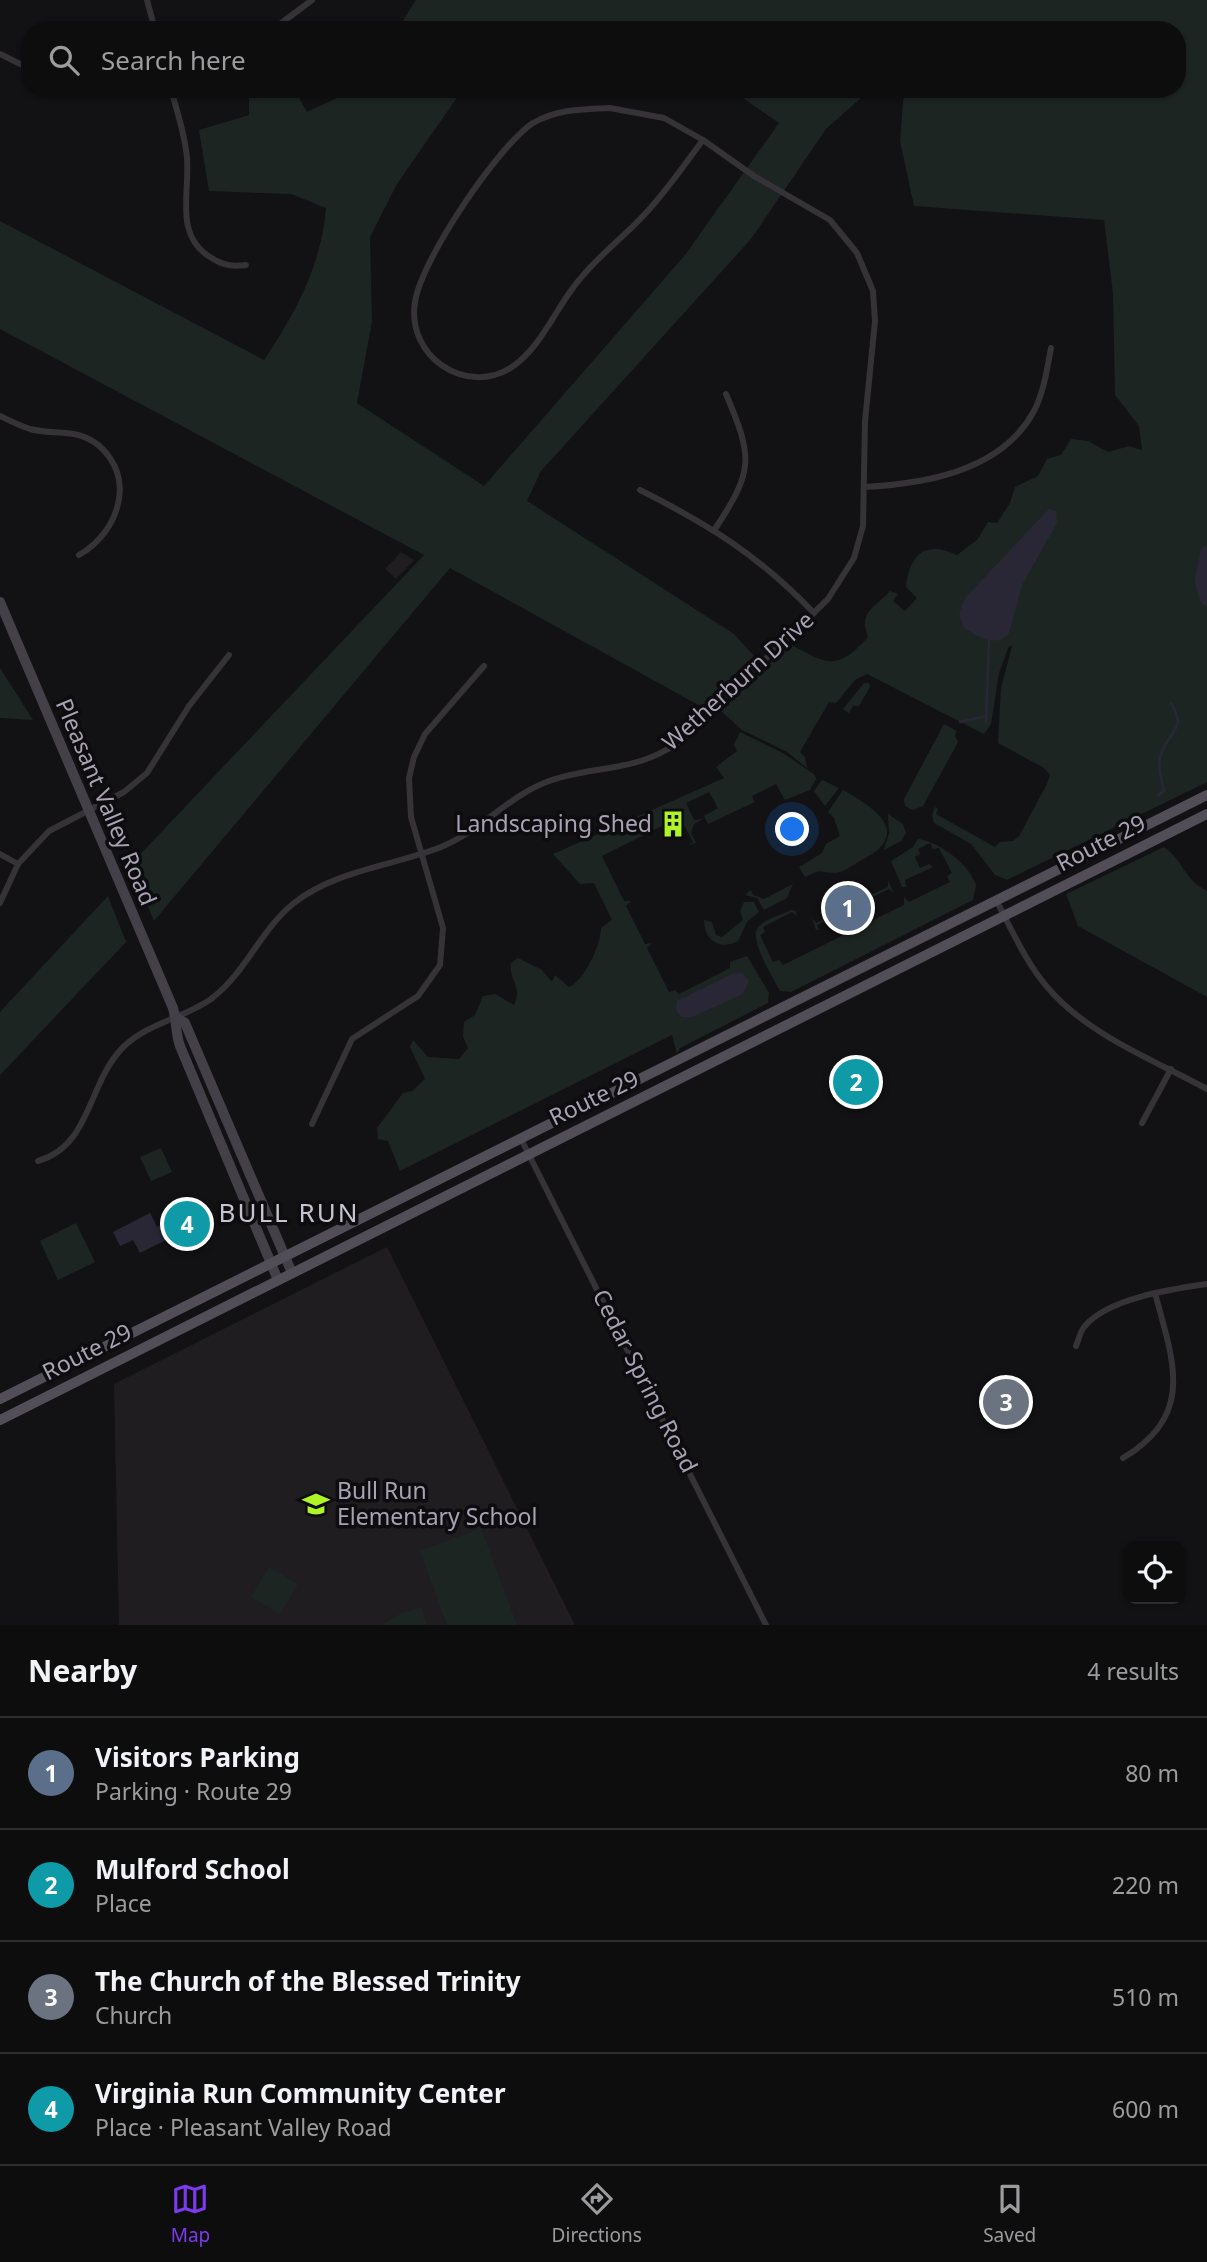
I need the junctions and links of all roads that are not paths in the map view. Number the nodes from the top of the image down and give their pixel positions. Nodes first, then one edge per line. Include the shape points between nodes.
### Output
1 (148, 0) edge
2 (312, 0) edge
3 (153, 21) edge
4 (284, 21) edge
5 (0, 54) edge
6 (21, 64) edge
7 (174, 98) edge
8 (703, 140) junction
9 (246, 265) dead end
10 (1051, 348) dead end
11 (726, 394) dead end
12 (0, 416) edge
13 (864, 487) junction
14 (640, 490) dead end
15 (715, 529) junction
16 (79, 555) dead end
17 (0, 602) edge
18 (814, 612) junction
19 (229, 655) dead end
20 (484, 666) dead end
21 (1207, 795) edge
22 (88, 809) junction
23 (1207, 814) edge
24 (422, 853) junction
25 (0, 854) edge
26 (18, 864) junction
27 (996, 900) junction
28 (0, 903) edge
29 (1004, 915) junction
30 (176, 1017) junction
31 (1171, 1069) junction
32 (1207, 1088) edge
33 (1142, 1123) dead end
34 (312, 1124) dead end
35 (521, 1139) junction
36 (528, 1154) junction
37 (38, 1161) dead end
38 (286, 1257) junction
39 (272, 1264) junction
40 (292, 1273) junction
41 (278, 1280) junction
42 (1207, 1284) edge
43 (1155, 1293) junction
44 (1076, 1346) dead end
45 (0, 1399) edge
46 (0, 1420) edge
47 (1123, 1458) dead end
48 (766, 1625) edge

1 - 3 street
2 - 4 street
5 - 6 street
7 - 9 street via 186,148 188,230 201,250 218,262
8 - 8 street, Wetherburn Drive via 664,118 627,109 570,110 525,129 450,227 420,287 415,326 429,355 450,371 475,377 496,375 517,363 580,278 644,215
8 - 13 street, Wetherburn Drive via 830,220 863,264 873,291 875,321 864,422
10 - 13 street via 1035,409 1006,444 943,477
11 - 15 street via 743,434 746,462 740,487
12 - 16 street via 30,429 88,439 115,465 118,506 99,542
13 - 18 street, Wetherburn Drive via 863,526 855,558 838,587
14 - 15 street
15 - 18 street via 774,572
17 - 22 main road, Pleasant Valley Road
18 - 24 street, Wetherburn Drive via 665,751 632,764 535,786 459,838
19 - 22 street via 189,706 147,773 124,792
20 - 24 street via 431,725 414,757 409,801
21 - 27 main road, Route 29
22 - 26 street via 49,831
22 - 30 main road, Pleasant Valley Road
23 - 29 main road, Route 29
24 - 30 street, Wetherburn Drive via 335,880 307,894 272,923 220,992
24 - 34 street via 443,928 440,965 418,996 352,1039
25 - 26 street
26 - 28 street
27 - 29 street
27 - 35 main road, Route 29
29 - 31 street via 1036,972 1061,1002 1094,1027
29 - 36 main road, Route 29
30 - 37 street, Wetherburn Drive via 124,1047 108,1068 71,1140 59,1153
30 - 38 main road, Pleasant Valley Road via 185,1023
30 - 39 main road, Pleasant Valley Road via 180,1046
31 - 32 street
31 - 33 street
35 - 36 street, Cedar Spring Road
35 - 38 main road, Route 29
36 - 40 main road, Route 29
36 - 48 street, Cedar Spring Road
38 - 39 main road, Route 29
38 - 40 main road, Pleasant Valley Road
39 - 41 main road, Pleasant Valley Road
39 - 45 main road, Route 29
40 - 41 main road, Route 29
41 - 46 main road, Route 29
42 - 43 street
43 - 44 street via 1093,1318
43 - 47 street via 1172,1357 1173,1396 1156,1433

